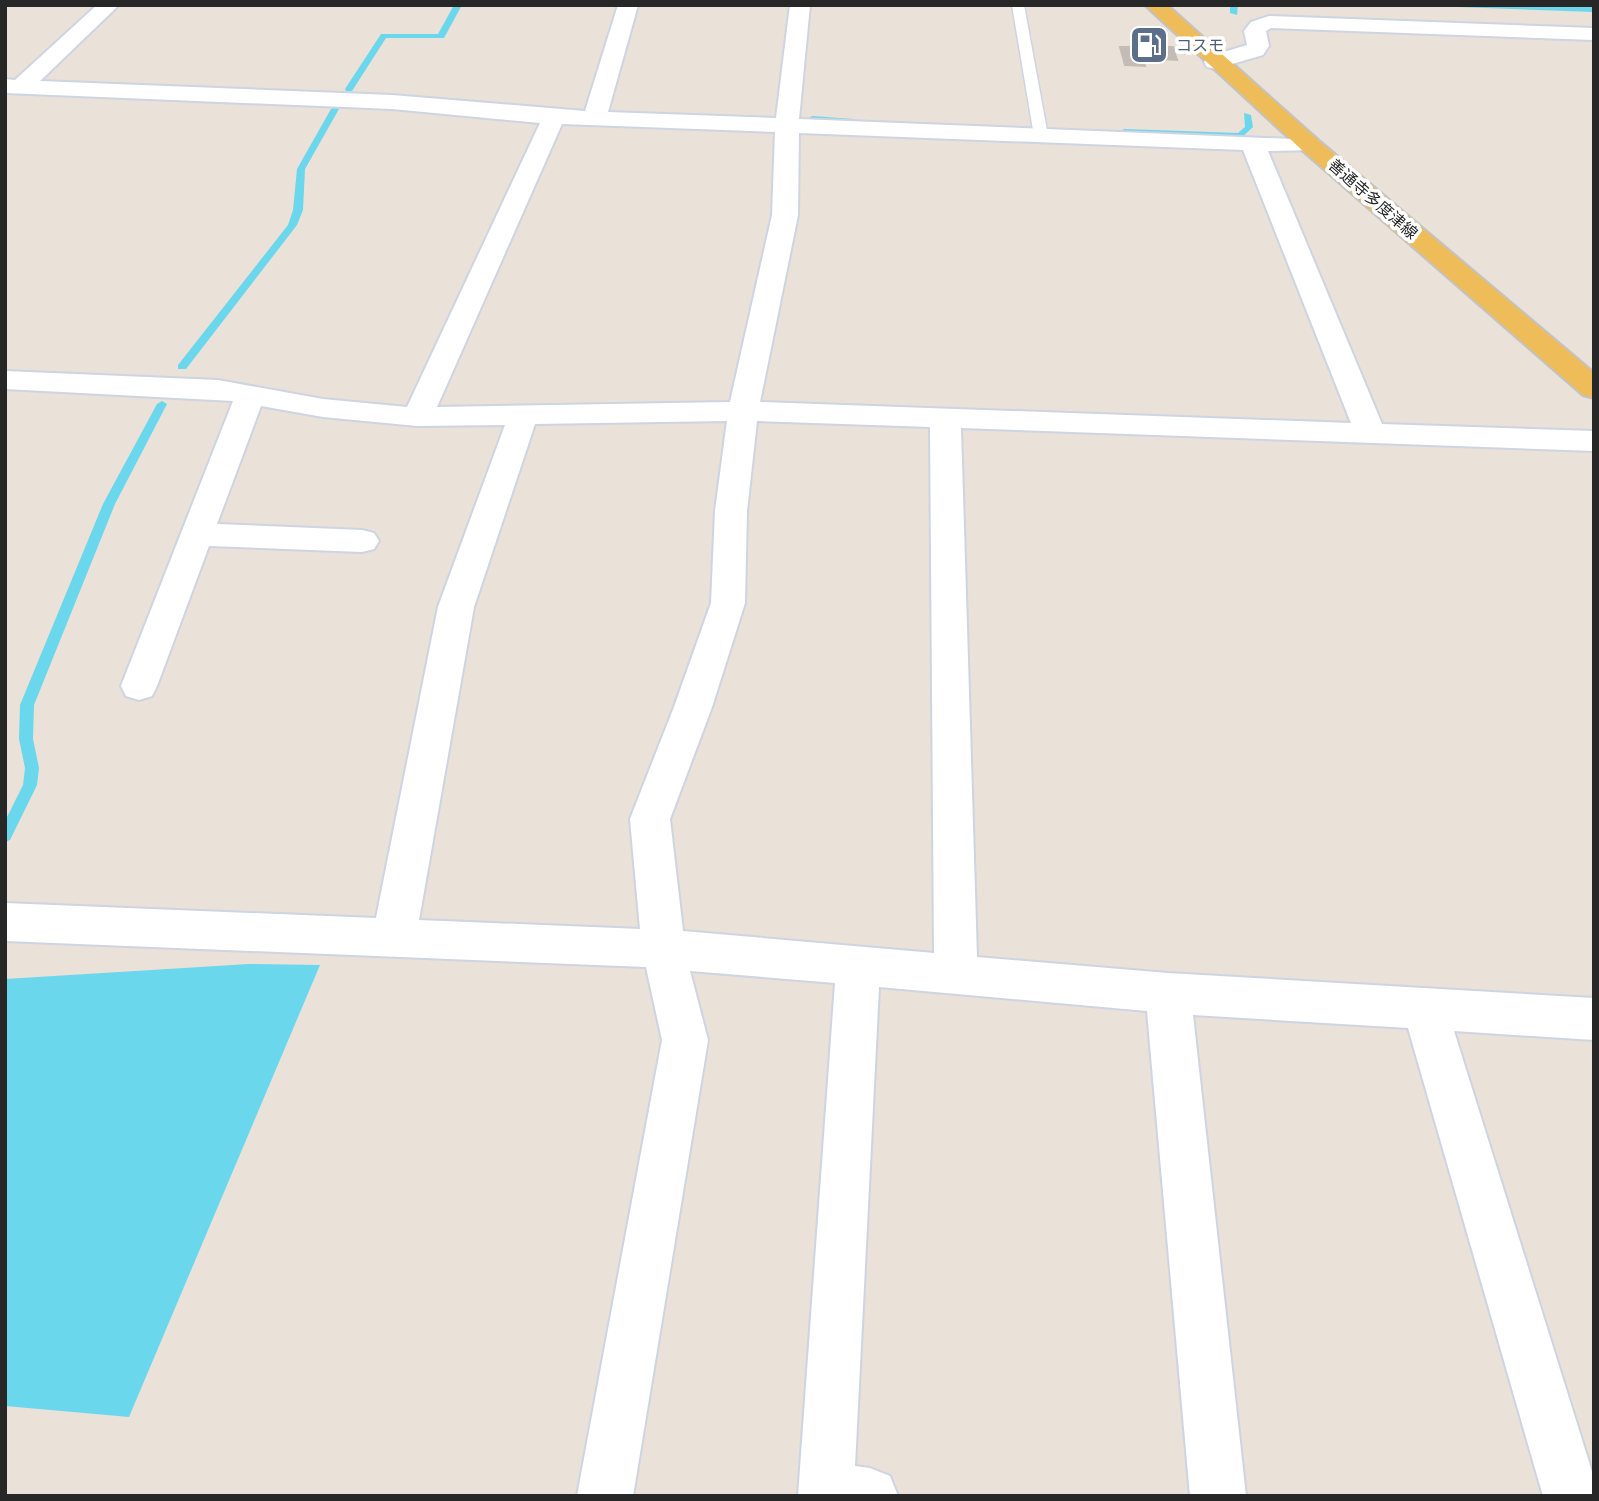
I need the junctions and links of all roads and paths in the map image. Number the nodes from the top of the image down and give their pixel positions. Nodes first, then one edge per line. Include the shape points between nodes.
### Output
1 (109, 5) edge
2 (628, 5) edge
3 (800, 5) edge
4 (1018, 5) edge
5 (1155, 5) edge
6 (1594, 34) edge
7 (1215, 62) junction
8 (13, 86) edge
9 (554, 117) junction
10 (595, 117) junction
11 (788, 125) junction
12 (1041, 135) junction
13 (1253, 144) junction
14 (1310, 145) junction
15 (5, 380) edge
16 (1594, 389) edge
17 (250, 395) junction
18 (743, 411) junction
19 (523, 416) junction
20 (417, 417) junction
21 (945, 418) junction
22 (1370, 433) junction
23 (1594, 441) edge
24 (197, 534) junction
25 (362, 541) dead end
26 (139, 686) dead end
27 (5, 922) edge
28 (394, 938) junction
29 (663, 950) junction
30 (858, 966) junction
31 (956, 975) junction
32 (1168, 993) junction
33 (1425, 1009) junction
34 (1594, 1019) edge
35 (605, 1496) edge
36 (870, 1496) edge
37 (1217, 1496) edge
38 (1571, 1496) edge

1 - 8 street
2 - 10 street
3 - 11 street
4 - 12 lane
5 - 7 main road, 善通寺多度津線
6 - 7 street via 1269,22 1255,31 1255,50
7 - 14 main road, 善通寺多度津線
8 - 9 street via 392,102
9 - 10 street
9 - 20 street
10 - 11 street
11 - 12 street
11 - 18 street via 785,215
12 - 13 street
13 - 14 street
13 - 22 street
14 - 16 main road, 善通寺多度津線
15 - 17 street via 218,389
17 - 20 street
17 - 24 street
18 - 19 street
18 - 21 street
18 - 29 street via 731,511 728,603 650,819
19 - 20 street
19 - 28 street via 456,607
21 - 22 street
21 - 31 street
22 - 23 street
24 - 25 street
24 - 26 street
27 - 28 street
28 - 29 street
29 - 30 street
29 - 35 street via 685,1040
30 - 31 street
30 - 36 street via 825,1492
31 - 32 street
32 - 33 street
32 - 37 street
33 - 34 street
33 - 38 street

